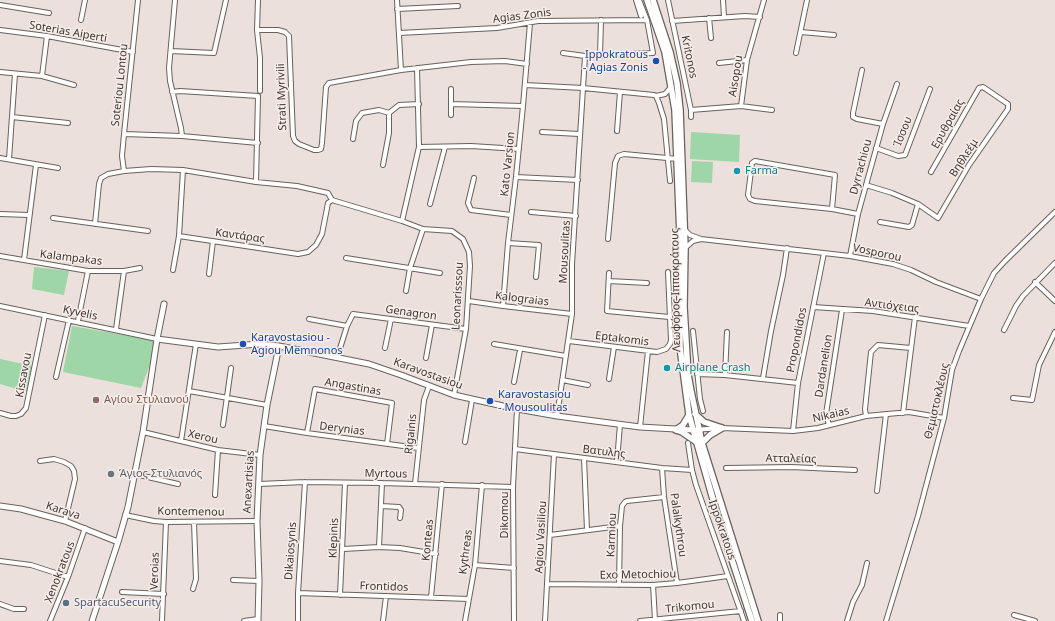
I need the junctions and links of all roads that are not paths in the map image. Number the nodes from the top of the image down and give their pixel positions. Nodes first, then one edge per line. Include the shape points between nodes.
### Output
1 (86, 0) edge
2 (138, 0) edge
3 (175, 0) edge
4 (226, 0) edge
5 (258, 0) edge
6 (397, 0) edge
7 (636, 0) edge
8 (639, 0) edge
9 (647, 0) edge
10 (653, 0) edge
11 (668, 0) edge
12 (723, 0) edge
13 (764, 0) edge
14 (807, 0) edge
15 (0, 5) edge
16 (458, 6) dead end
17 (397, 9) junction
18 (49, 13) dead end
19 (641, 16) dead end
20 (724, 17) junction
21 (760, 17) junction
22 (709, 18) junction
23 (81, 20) dead end
24 (601, 20) junction
25 (647, 20) junction
26 (672, 22) junction
27 (530, 23) junction
28 (0, 30) edge
29 (257, 30) junction
30 (399, 32) junction
31 (801, 32) junction
32 (834, 35) dead end
33 (47, 36) junction
34 (711, 38) dead end
35 (171, 51) junction
36 (132, 52) junction
37 (563, 53) dead end
38 (796, 53) dead end
39 (585, 56) junction
40 (600, 56) junction
41 (747, 60) junction
42 (719, 63) dead end
43 (527, 64) junction
44 (417, 68) junction
45 (401, 70) junction
46 (862, 70) dead end
47 (0, 72) edge
48 (15, 74) junction
49 (42, 76) junction
50 (897, 84) dead end
51 (74, 85) dead end
52 (525, 85) junction
53 (672, 87) junction
54 (583, 88) junction
55 (452, 89) dead end
56 (930, 89) dead end
57 (172, 92) junction
58 (620, 92) junction
59 (259, 94) junction
60 (665, 94) junction
61 (655, 95) junction
62 (673, 98) junction
63 (419, 104) junction
64 (451, 104) junction
65 (523, 106) junction
66 (741, 106) junction
67 (1008, 109) joint
68 (691, 110) junction
69 (772, 110) dead end
70 (389, 113) junction
71 (451, 115) dead end
72 (12, 117) junction
73 (691, 117) dead end
74 (68, 123) dead end
75 (883, 124) junction
76 (617, 131) dead end
77 (542, 132) dead end
78 (124, 134) junction
79 (579, 134) junction
80 (182, 136) junction
81 (353, 139) dead end
82 (258, 143) junction
83 (419, 147) junction
84 (445, 147) junction
85 (876, 148) junction
86 (519, 149) junction
87 (0, 158) edge
88 (669, 158) junction
89 (9, 159) junction
90 (678, 159) junction
91 (36, 165) junction
92 (383, 165) dead end
93 (58, 168) dead end
94 (183, 170) junction
95 (124, 171) junction
96 (931, 172) dead end
97 (516, 177) junction
98 (474, 178) dead end
99 (578, 180) junction
100 (670, 181) dead end
101 (256, 182) junction
102 (866, 185) junction
103 (332, 200) junction
104 (430, 204) dead end
105 (918, 204) junction
106 (832, 209) junction
107 (531, 212) dead end
108 (1055, 212) edge
109 (0, 214) edge
110 (858, 214) junction
111 (28, 215) junction
112 (511, 216) junction
113 (576, 216) junction
114 (53, 218) dead end
115 (402, 221) junction
116 (880, 222) dead end
117 (95, 224) junction
118 (423, 229) junction
119 (684, 230) junction
120 (148, 231) dead end
121 (179, 236) junction
122 (608, 239) dead end
123 (701, 239) junction
124 (213, 241) junction
125 (508, 243) junction
126 (685, 248) junction
127 (787, 248) junction
128 (824, 253) junction
129 (0, 256) edge
130 (850, 256) junction
131 (346, 258) dead end
132 (24, 260) junction
133 (1055, 263) edge
134 (140, 268) dead end
135 (410, 268) junction
136 (88, 270) junction
137 (173, 270) dead end
138 (124, 271) junction
139 (668, 272) dead end
140 (440, 273) dead end
141 (609, 273) dead end
142 (209, 274) dead end
143 (536, 277) dead end
144 (609, 281) junction
145 (1035, 282) junction
146 (647, 283) dead end
147 (406, 291) dead end
148 (981, 299) junction
149 (469, 301) junction
150 (1055, 301) edge
151 (164, 304) dead end
152 (0, 306) edge
153 (503, 306) junction
154 (812, 307) junction
155 (842, 310) junction
156 (572, 314) junction
157 (45, 315) junction
158 (669, 316) junction
159 (915, 317) junction
160 (309, 319) dead end
161 (391, 319) junction
162 (69, 320) junction
163 (78, 321) junction
164 (432, 325) junction
165 (347, 326) junction
166 (969, 326) junction
167 (116, 329) junction
168 (466, 329) junction
169 (1004, 330) dead end
170 (693, 331) dead end
171 (727, 332) dead end
172 (1055, 332) edge
173 (157, 339) junction
174 (569, 341) junction
175 (196, 344) junction
176 (494, 344) dead end
177 (279, 346) junction
178 (614, 347) junction
179 (385, 348) dead end
180 (911, 348) junction
181 (520, 350) junction
182 (648, 351) junction
183 (566, 356) junction
184 (337, 358) junction
185 (426, 358) dead end
186 (231, 368) dead end
187 (697, 374) junction
188 (725, 375) junction
189 (56, 377) dead end
190 (763, 378) junction
191 (609, 379) dead end
192 (562, 380) junction
193 (514, 382) dead end
194 (798, 383) junction
195 (588, 385) dead end
196 (429, 386) junction
197 (189, 391) junction
198 (454, 395) junction
199 (227, 398) junction
200 (1014, 398) dead end
201 (472, 400) junction
202 (267, 404) junction
203 (517, 409) junction
204 (703, 411) dead end
205 (0, 413) edge
206 (903, 413) junction
207 (886, 414) junction
208 (692, 415) junction
209 (557, 416) junction
210 (866, 416) junction
211 (944, 418) junction
212 (620, 424) junction
213 (223, 425) dead end
214 (829, 425) junction
215 (264, 426) junction
216 (640, 427) junction
217 (694, 428) junction
218 (722, 428) junction
219 (676, 430) junction
220 (793, 431) junction
221 (143, 432) junction
222 (307, 434) junction
223 (695, 441) junction
224 (181, 442) junction
225 (465, 442) dead end
226 (688, 443) dead end
227 (702, 443) junction
228 (387, 444) junction
229 (418, 448) junction
230 (515, 449) junction
231 (218, 450) junction
232 (554, 454) junction
233 (260, 455) junction
234 (584, 458) junction
235 (40, 460) dead end
236 (616, 462) junction
237 (662, 468) junction
238 (726, 468) dead end
239 (692, 470) junction
240 (855, 470) dead end
241 (135, 474) junction
242 (305, 482) junction
243 (345, 483) junction
244 (382, 483) junction
245 (178, 484) dead end
246 (259, 484) junction
247 (415, 484) junction
248 (442, 484) junction
249 (482, 485) junction
250 (513, 487) junction
251 (877, 491) dead end
252 (215, 495) dead end
253 (664, 497) junction
254 (0, 506) edge
255 (381, 506) junction
256 (125, 515) junction
257 (400, 518) dead end
258 (65, 521) junction
259 (257, 521) junction
260 (166, 522) junction
261 (194, 522) junction
262 (620, 526) junction
263 (85, 528) junction
264 (587, 530) junction
265 (550, 535) junction
266 (118, 542) junction
267 (379, 547) junction
268 (343, 549) junction
269 (436, 554) junction
270 (0, 561) edge
271 (867, 563) dead end
272 (475, 565) junction
273 (514, 568) junction
274 (728, 576) junction
275 (68, 577) junction
276 (233, 580) dead end
277 (259, 581) junction
278 (677, 583) junction
279 (548, 584) junction
280 (619, 585) junction
281 (653, 585) junction
282 (192, 589) dead end
283 (122, 592) dead end
284 (298, 593) junction
285 (164, 594) junction
286 (340, 594) junction
287 (386, 596) junction
288 (431, 597) junction
289 (469, 599) junction
290 (0, 604) edge
291 (24, 609) dead end
292 (741, 611) junction
293 (705, 615) junction
294 (780, 615) dead end
295 (1014, 615) dead end
296 (258, 620) edge
297 (655, 620) junction
298 (50, 621) edge
299 (92, 621) edge
300 (162, 621) edge
301 (244, 621) edge
302 (298, 621) edge
303 (383, 621) edge
304 (465, 621) edge
305 (514, 621) edge
306 (545, 621) edge
307 (640, 621) edge
308 (705, 621) edge
309 (744, 621) edge
310 (752, 621) edge
311 (758, 621) edge
312 (780, 621) edge
313 (847, 621) edge
314 (886, 621) edge
315 (1036, 621) edge

1 - 23 street
2 - 36 street, Soteriou Lontou
3 - 35 street
4 - 35 street via 214,53
5 - 29 street, Strati Myrivili
6 - 17 street
7 - 19 street
8 - 25 street
9 - 53 main road, Λεωφόρος Ιπποκράτους via 665,52
10 - 119 main road, Λεωφόρος Ιπποκράτους via 677,83 682,127
11 - 26 street, Kritonos
12 - 20 street
13 - 21 street, Aisopou
14 - 31 street
15 - 18 street
16 - 17 street
17 - 30 street
20 - 21 street
20 - 22 street
21 - 41 street, Aisopou
22 - 26 street
22 - 34 street
24 - 25 street, Agias Zonis
24 - 27 street, Agias Zonis
24 - 40 street
25 - 40 street via 654,52 652,54
26 - 68 street, Kritonos
27 - 30 street, Agias Zonis via 497,28
27 - 43 street, Kato Varsion
28 - 33 street, Soterias Aiperti
29 - 45 street, Strati Myrivili via 278,30 289,36 292,136 304,147 321,149 326,87 329,83
29 - 59 street, Strati Myrivili via 260,58
30 - 45 street
31 - 32 street
31 - 38 street
33 - 36 street, Soterias Aiperti
33 - 49 street
35 - 57 street via 169,68
36 - 78 street, Soteriou Lontou
37 - 39 street
39 - 40 street
39 - 54 street, Mousoulitas
41 - 42 street
41 - 66 street, Aisopou
43 - 44 street via 505,61 471,62
43 - 52 street, Kato Varsion
44 - 45 street
44 - 63 street
46 - 75 street via 853,115 856,119
47 - 48 street
48 - 49 street
48 - 72 street
49 - 51 street
50 - 75 street, Dyrrachiou
52 - 54 street
52 - 65 street, Kato Varsion
53 - 60 street
53 - 62 main road, Λεωφόρος Ιπποκράτους
54 - 58 street
54 - 79 street, Mousoulitas
55 - 64 street
56 - 85 street, Ίσσου via 905,155 898,156
57 - 59 street
57 - 80 street
58 - 61 street
58 - 76 street
59 - 82 street, Strati Myrivili
60 - 61 street
60 - 62 street
61 - 88 street via 664,119
62 - 90 main road, Λεωφόρος Ιπποκράτους
63 - 70 street via 399,105
63 - 83 street
64 - 65 street
64 - 71 street
65 - 86 street, Kato Varsion
66 - 68 street, Aisopou
66 - 69 street
67 - 96 street, Ερυθραίας via 1007,103 982,87 978,89
67 - 105 street, Βηθλεέμ via 969,165 938,218
68 - 73 street, Kritonos
70 - 81 street via 379,110 362,113 356,121
70 - 92 street via 389,133
72 - 74 street
72 - 89 street
75 - 85 street, Dyrrachiou
77 - 79 street
78 - 80 street
78 - 95 street, Soteriou Lontou
79 - 99 street, Mousoulitas
80 - 82 street
82 - 101 street, Strati Myrivili
83 - 84 street
83 - 115 street
84 - 86 street
84 - 104 street
85 - 102 street, Dyrrachiou
86 - 97 street, Kato Varsion
87 - 89 street
88 - 90 street
88 - 100 street
88 - 122 street via 624,154 618,156 615,163
89 - 91 street
90 - 208 main road, Λεωφόρος Ιπποκράτους via 680,347 683,376
91 - 93 street
91 - 111 street
94 - 95 street, Leonarisssou
94 - 101 street, Leonarisssou
94 - 121 street
95 - 117 street, Leonarisssou via 101,178
97 - 99 street
97 - 112 street, Kato Varsion
98 - 112 street via 468,203 471,210
99 - 113 street, Mousoulitas
101 - 103 street, Leonarisssou via 320,191 328,194
102 - 105 street
102 - 110 street, Dyrrachiou
103 - 115 street, Leonarisssou
103 - 124 street, Καντάρας via 328,203 322,234 316,245 308,252 298,254
105 - 116 street via 909,227
106 - 106 street via 750,199 748,194 752,163 755,161 835,175
106 - 110 street
107 - 113 street
108 - 148 street, Θεμιστοκλέους via 1005,260 994,273
109 - 111 street
110 - 130 street, Dyrrachiou
111 - 132 street
112 - 125 street, Kato Varsion
113 - 156 street, Mousoulitas via 572,264
114 - 117 street
115 - 118 street, Leonarisssou
117 - 120 street
118 - 135 street
118 - 149 street, Leonarisssou via 452,232 462,240 469,252
119 - 123 street
119 - 126 main road, Λεωφόρος Ιπποκράτους
121 - 124 street, Καντάρας
121 - 137 street
123 - 126 street via 693,241
123 - 127 street, Vosporou
124 - 142 street
125 - 143 street via 539,245
125 - 153 street, Kato Varsion
126 - 208 main road, Λεωφόρος Ιπποκράτους via 685,335
127 - 128 street, Vosporou
127 - 190 street
128 - 130 street, Vosporou
128 - 154 street, Propondidos
129 - 132 street, Kalampakas
130 - 148 street, Vosporou via 893,264
131 - 135 street
132 - 136 street, Kalampakas
133 - 145 street
134 - 138 street, Kalampakas
135 - 140 street
135 - 147 street
136 - 138 street, Kalampakas
136 - 163 street
138 - 167 street
139 - 158 street, Eptakomis
141 - 144 street
144 - 146 street
144 - 158 street via 607,311
145 - 150 street
145 - 169 street via 1016,306
148 - 166 street, Θεμιστοκλέους
149 - 153 street, Kalograias
149 - 168 street, Leonarisssou
151 - 173 street
152 - 157 street, Kyvelis
153 - 156 street, Kalograias
154 - 155 street, Αντιόχειας
154 - 194 street, Propondidos
155 - 159 street, Αντιόχειας
155 - 214 street, Dardanelion via 826,414
156 - 174 street, Mousoulitas
157 - 162 street, Kyvelis
157 - 205 street, Kissavou via 26,408 16,416
158 - 182 street, Eptakomis via 671,340 668,348 661,352
159 - 166 street, Αντιόχειας
159 - 180 street
160 - 165 street
161 - 164 street, Genagron
161 - 165 street, Genagron via 353,314
161 - 179 street
162 - 163 street, Kyvelis
162 - 189 street
163 - 167 street, Kyvelis
164 - 168 street, Genagron
164 - 185 street
165 - 184 street
166 - 211 street, Θεμιστοκλέους via 952,370
167 - 173 street, Kyvelis
168 - 198 street, Leonarisssou
170 - 187 street
171 - 188 street
172 - 200 street via 1039,365 1032,400
173 - 175 street, Karavostasiou
173 - 221 street
174 - 178 street, Eptakomis
174 - 183 street, Mousoulitas
175 - 177 street, Karavostasiou via 218,347 260,344
175 - 197 street
176 - 181 street
177 - 184 street, Karavostasiou
177 - 202 street, Anexartisias
178 - 182 street, Eptakomis
178 - 191 street
180 - 206 street
180 - 210 street via 878,345 871,352
181 - 183 street
181 - 193 street
182 - 216 street
183 - 192 street, Mousoulitas
184 - 196 street, Karavostasiou via 369,364
186 - 199 street
187 - 188 street
187 - 204 street
188 - 190 street
190 - 194 street
192 - 195 street
192 - 209 street, Mousoulitas
194 - 220 street, Propondidos
196 - 198 street, Karavostasiou
196 - 229 street, Rigainis via 424,400
197 - 199 street
197 - 224 street
198 - 201 street, Karavostasiou
199 - 202 street
199 - 213 street
201 - 203 street, Karavostasiou
201 - 225 street
202 - 215 street, Anexartisias
203 - 209 street, Karavostasiou
203 - 230 street, Dikomou
206 - 207 street, Nikaias
206 - 211 street, Nikaias
207 - 210 street, Nikaias
207 - 251 street
208 - 217 main road, Λεωφόρος Ιπποκράτους
208 - 218 main road
208 - 219 main road
209 - 212 street, Karavostasiou
210 - 214 street, Nikaias
211 - 314 street, Θεμιστοκλέους
212 - 216 street, Karavostasiou
212 - 236 street
214 - 220 street, Nikaias
215 - 222 street, Derynias
215 - 233 street, Anexartisias
216 - 219 street, Karavostasiou
217 - 218 street, Nikaias
217 - 219 street, Karavostasiou
217 - 223 main road, Λεωφόρος Ιπποκράτους
217 - 227 main road, Λεωφόρος Ιπποκράτους
218 - 220 street, Nikaias
218 - 227 main road
219 - 223 main road
221 - 224 street, Xerou
221 - 241 street
222 - 228 street, Derynias
222 - 228 street, Angastinas via 315,389 392,403
223 - 310 main road, Λεωφόρος Ιπποκράτους
224 - 231 street, Xerou
226 - 239 street, Ippokratous
227 - 311 main road, Λεωφόρος Ιπποκράτους
228 - 229 street, Derynias
229 - 247 street, Rigainis
230 - 232 street, Βατυλης
230 - 250 street, Dikomou
231 - 233 street, Xerou
231 - 252 street
232 - 234 street, Βατυλης
232 - 265 street, Agiou Vasiliou
233 - 246 street, Anexartisias
234 - 236 street, Βατυλης
234 - 264 street
235 - 258 street via 64,462 74,471 75,479
236 - 237 street, Βατυλης
237 - 239 street, Βατυλης
237 - 253 street, Palaikythrou
238 - 240 street, Ατταλείας via 791,467
239 - 274 street, Ippokratous
241 - 245 street
241 - 256 street
242 - 243 street, Myrtous
242 - 246 street, Myrtous
242 - 284 street, Dikaiosynis
243 - 244 street, Myrtous
243 - 268 street, Klepinis
244 - 247 street, Myrtous
244 - 255 street
246 - 259 street, Anexartisias
247 - 248 street, Myrtous
248 - 249 street, Myrtous
248 - 269 street, Konteas
249 - 250 street, Myrtous
249 - 272 street, Kythreas
250 - 273 street, Dikomou
253 - 262 street, Karmiou via 625,502 622,506
253 - 278 street, Palaikythrou
254 - 258 street, Karava
255 - 257 street via 399,507
255 - 267 street
256 - 260 street, Kontemenou
256 - 266 street
258 - 263 street, Karava
259 - 261 street, Kontemenou
259 - 277 street, Anexartisias
260 - 261 street, Kontemenou
260 - 285 street, Veroias
261 - 282 street via 196,579
262 - 264 street
262 - 280 street, Karmiou
263 - 266 street, Karava
263 - 275 street, Xenokratous
264 - 265 street
265 - 279 street, Agiou Vasiliou
266 - 299 street
267 - 268 street
267 - 269 street
268 - 286 street, Klepinis
269 - 288 street, Konteas
270 - 275 street via 31,565
271 - 313 street via 862,585
272 - 273 street
272 - 289 street, Kythreas
273 - 305 street, Dikomou
274 - 278 street, Exo Metochiou
274 - 292 street, Ippokratous
275 - 298 street, Xenokratous
276 - 277 street
277 - 296 street, Anexartisias
278 - 281 street, Exo Metochiou
279 - 280 street, Exo Metochiou
279 - 306 street, Agiou Vasiliou
280 - 281 street, Exo Metochiou
281 - 297 street
283 - 285 street
284 - 286 street, Frontidos
284 - 302 street, Dikaiosynis
285 - 300 street, Veroias
286 - 287 street, Frontidos
287 - 288 street, Frontidos
287 - 303 street
288 - 289 street, Frontidos
289 - 304 street, Kythreas
290 - 291 street via 14,609
292 - 293 street, Trikomou
292 - 309 street, Ippokratous
293 - 297 street, Trikomou
293 - 308 street
294 - 312 street
295 - 315 street
296 - 301 street
297 - 307 street, Trikomou

